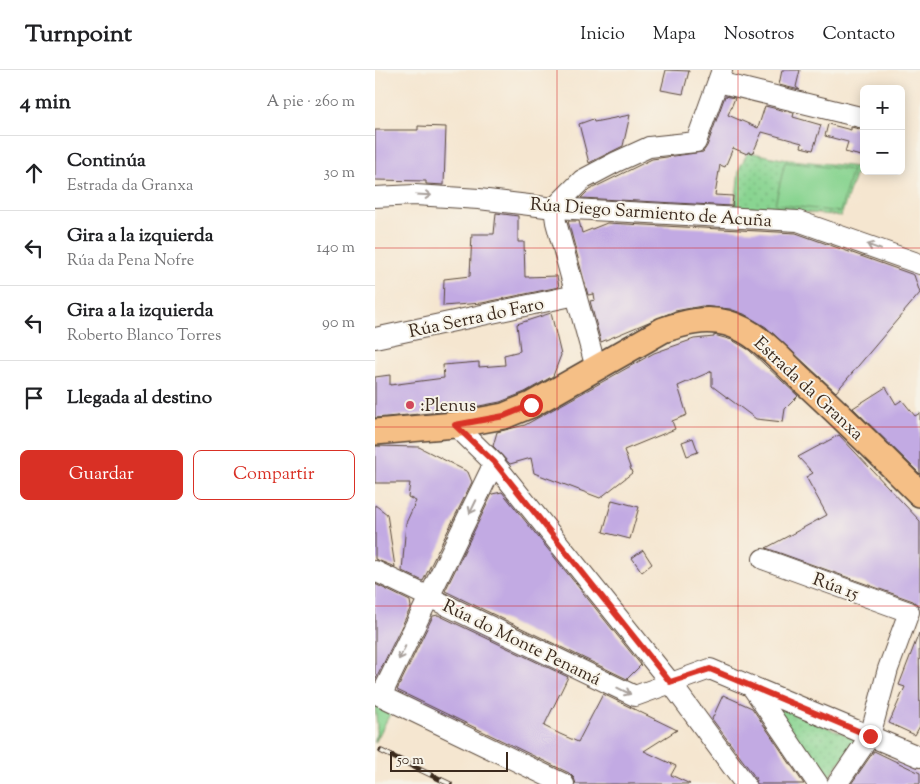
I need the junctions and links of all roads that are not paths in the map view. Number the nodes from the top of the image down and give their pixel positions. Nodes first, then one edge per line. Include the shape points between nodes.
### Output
1 (720, 76) edge
2 (860, 117) edge
3 (375, 197) edge
4 (554, 208) junction
5 (920, 264) edge
6 (576, 295) junction
7 (375, 338) edge
8 (596, 368) junction
9 (455, 425) junction
10 (375, 432) edge
11 (495, 463) junction
12 (920, 494) edge
13 (763, 559) dead end
14 (375, 571) edge
15 (429, 598) junction
16 (670, 682) junction
17 (751, 686) junction
18 (378, 695) edge
19 (870, 736) junction
20 (920, 757) edge
21 (564, 784) edge
22 (745, 784) edge
23 (819, 784) edge
24 (837, 784) edge

1 - 2 street
1 - 4 street via 696,142 649,148 616,162 582,180
3 -> 4 street, Rúa Diego Sarmiento de Acuña via 415,195
5 -> 4 street, Rúa Diego Sarmiento de Acuña via 798,221
4 - 6 street
6 - 7 street, Rúa Serra do Faro
6 - 8 street
8 - 9 main road, Estrada da Granxa via 517,412
8 - 12 main road, Estrada da Granxa via 643,340 681,324 712,320 735,326 756,337 830,404
9 - 10 main road, Estrada da Granxa
9 - 11 street
11 -> 15 street
11 - 16 street
13 - 19 street, Rúa 15 via 909,612 888,669
14 - 15 street, Rúa do Monte Penamá
15 -> 16 street, Rúa do Monte Penamá via 635,696
15 -> 18 street
16 - 17 street, Rúa do Monte Penamá via 710,669
16 - 22 street
17 - 19 street, Rúa do Monte Penamá
17 - 23 street
18 - 21 street
19 - 20 street, Rúa do Monte Penamá
19 - 24 street

